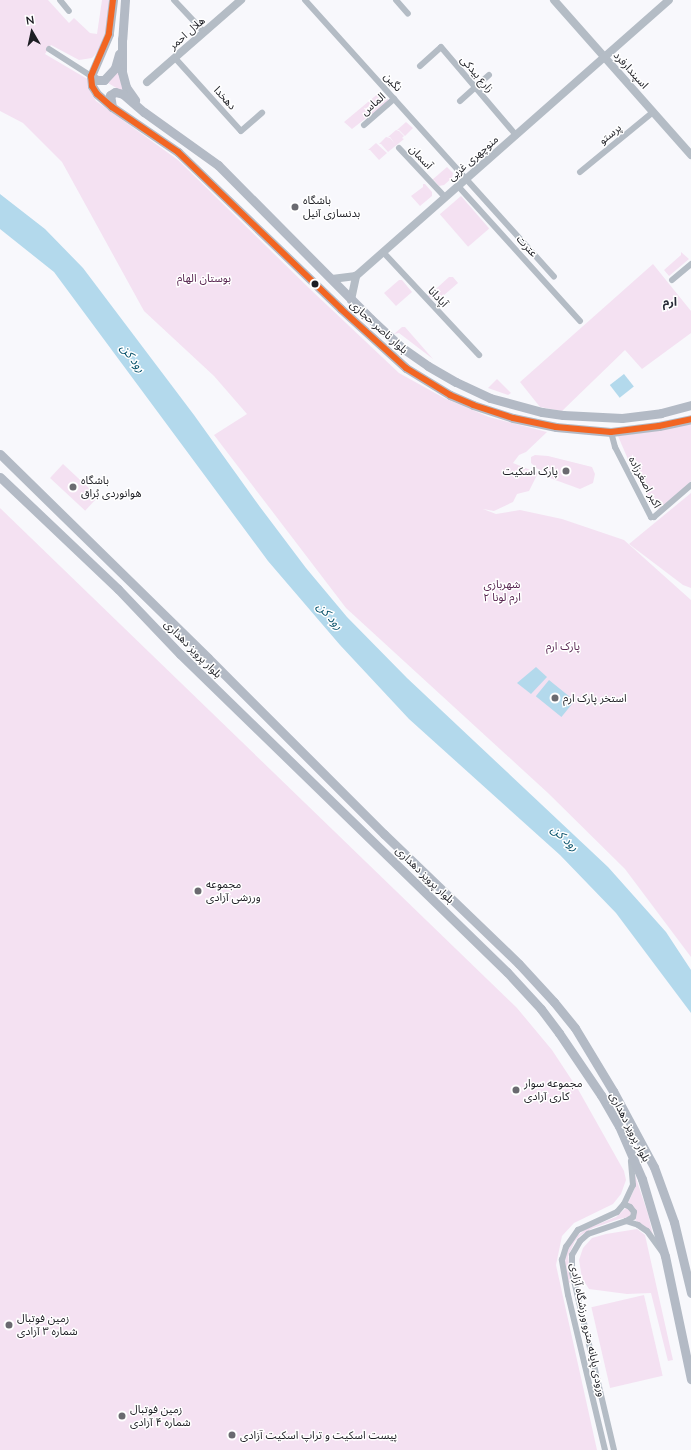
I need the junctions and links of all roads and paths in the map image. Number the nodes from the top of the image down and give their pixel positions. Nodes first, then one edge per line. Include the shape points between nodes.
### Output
1 (60, 0) edge
2 (113, 0) edge
3 (125, 0) edge
4 (174, 0) edge
5 (241, 0) edge
6 (305, 0) edge
7 (396, 0) edge
8 (554, 0) edge
9 (669, 0) edge
10 (69, 11) dead end
11 (408, 14) dead end
12 (204, 32) junction
13 (122, 39) junction
14 (49, 49) dead end
15 (604, 57) junction
16 (175, 58) junction
17 (420, 66) dead end
18 (489, 75) dead end
19 (91, 76) junction
20 (147, 82) dead end
21 (474, 88) junction
22 (394, 99) junction
23 (460, 101) dead end
24 (112, 107) junction
25 (144, 112) junction
26 (653, 112) junction
27 (262, 113) dead end
28 (364, 125) dead end
29 (516, 134) junction
30 (398, 148) dead end
31 (691, 155) edge
32 (580, 172) dead end
33 (466, 178) junction
34 (458, 186) junction
35 (445, 197) junction
36 (383, 252) junction
37 (691, 264) edge
38 (356, 276) junction
39 (554, 278) dead end
40 (332, 279) junction
41 (672, 280) dead end
42 (351, 300) junction
43 (580, 321) dead end
44 (479, 355) dead end
45 (691, 405) edge
46 (691, 419) edge
47 (612, 432) junction
48 (0, 454) edge
49 (0, 477) edge
50 (691, 485) edge
51 (630, 1150) junction
52 (624, 1204) junction
53 (626, 1221) junction
54 (665, 1256) junction
55 (691, 1293) edge
56 (691, 1379) edge
57 (605, 1450) edge
58 (614, 1450) edge

1 - 10 street
2 - 19 main road via 109,34
3 - 13 main road
4 - 12 street
5 - 12 street, هلال احمر
6 - 22 street, نگین
7 - 11 street
8 - 15 street, اسپندارفرد
9 - 15 street, منوچهری غربی
12 - 16 street, هلال احمر
13 - 19 main road via 117,62 108,76 104,80 97,80
13 - 25 main road via 122,72 126,87
14 - 19 street
15 - 26 street, اسپندارفرد
15 - 29 street, منوچهری غربی
16 - 20 street, هلال احمر
16 - 27 street, دهخدا via 241,131
17 - 21 street, زارع بیدکی via 441,48
18 - 21 street
19 - 24 main road, بلوار ناصر حجازی via 92,86 97,94
21 - 23 street
21 - 29 street, زارع بیدکی
22 - 28 street, الماس
22 - 33 street, نگین
24 - 25 main road via 110,95 115,92 122,94
24 - 47 main road, بلوار ناصر حجازی via 178,152 406,368 450,395 513,418 556,427
25 - 40 main road, بلوار ناصر حجازی via 218,165
26 - 31 street, اسپندارفرد
26 - 32 street, پرستو
29 - 33 street, منوچهری غربی
30 - 35 street, آسمان
33 - 34 street, منوچهری غربی
33 - 39 street, نگین
34 - 35 street, منوچهری غربی
34 - 43 street, عترت
35 - 36 street, منوچهری غربی
36 - 38 street, منوچهری غربی
36 - 44 street, آپادانا
37 - 41 street
38 - 40 street
38 - 42 street
40 - 42 main road, بلوار ناصر حجازی
42 - 45 main road, بلوار ناصر حجازی via 401,347 428,366 490,398 542,412 594,418 653,414
46 - 47 main road, بلوار ناصر حجازی
47 - 50 street, اکبر اصغرزاده via 618,454 651,517
48 - 55 main road, بلوار پرویز دهداری via 384,834 520,964 554,1002 575,1028 654,1167 674,1222
49 - 51 main road, بلوار پرویز دهداری via 507,972 541,1009 585,1070
51 - 52 street via 632,1190
51 - 54 main road, بلوار پرویز دهداری via 651,1206
52 - 53 street via 634,1212 632,1218
52 - 57 street, ورودی پایانه مترو ورزشگاه آزادی via 611,1215 584,1226 573,1236 566,1247 562,1266
53 - 54 street via 638,1224 647,1231
53 - 58 street via 588,1234 580,1241 572,1255 571,1266
54 - 56 main road, بلوار پرویز دهداری

